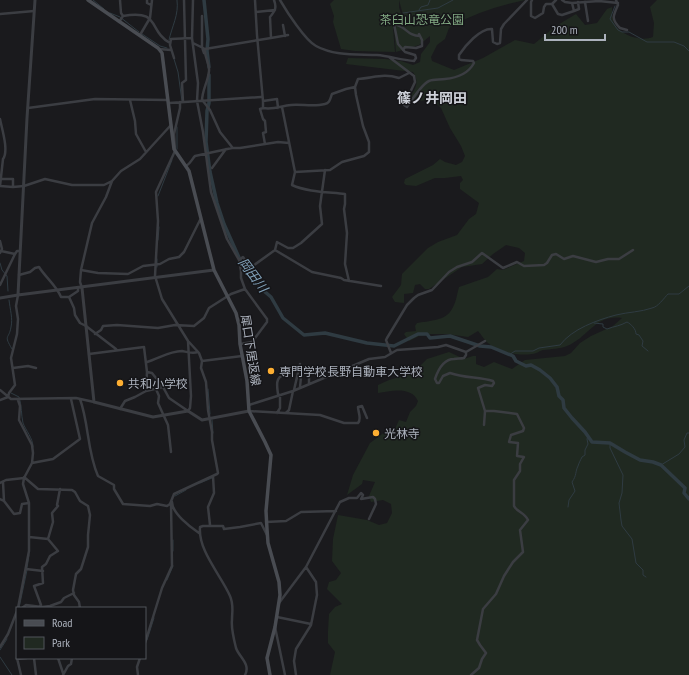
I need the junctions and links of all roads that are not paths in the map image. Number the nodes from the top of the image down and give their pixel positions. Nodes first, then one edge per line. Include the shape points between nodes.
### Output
1 (35, 0) edge
2 (120, 0) edge
3 (147, 0) edge
4 (152, 0) edge
5 (184, 0) edge
6 (193, 0) edge
7 (255, 0) edge
8 (274, 0) edge
9 (280, 0) edge
10 (527, 0) edge
11 (532, 0) edge
12 (556, 0) edge
13 (562, 0) edge
14 (90, 1) edge
15 (617, 1) edge
16 (578, 2) junction
17 (585, 2) junction
18 (572, 3) junction
19 (552, 4) junction
20 (151, 6) junction
21 (275, 10) junction
22 (34, 11) junction
23 (574, 11) junction
24 (256, 12) junction
25 (0, 14) edge
26 (123, 16) junction
27 (202, 16) dead end
28 (150, 18) junction
29 (588, 21) dead end
30 (119, 22) junction
31 (283, 25) dead end
32 (627, 30) dead end
33 (140, 35) junction
34 (184, 38) junction
35 (192, 38) junction
36 (271, 38) junction
37 (257, 40) junction
38 (193, 42) junction
39 (169, 43) junction
40 (159, 48) junction
41 (204, 48) junction
42 (170, 50) junction
43 (403, 50) junction
44 (389, 56) junction
45 (174, 58) dead end
46 (409, 73) junction
47 (355, 87) junction
48 (262, 97) junction
49 (130, 100) junction
50 (169, 101) junction
51 (197, 101) junction
52 (202, 101) junction
53 (263, 101) junction
54 (182, 102) junction
55 (282, 107) junction
56 (28, 108) junction
57 (263, 108) junction
58 (278, 108) junction
59 (0, 119) edge
60 (171, 124) junction
61 (289, 143) junction
62 (265, 144) junction
63 (232, 148) junction
64 (226, 149) junction
65 (175, 151) junction
66 (146, 152) junction
67 (208, 153) junction
68 (186, 166) junction
69 (212, 168) dead end
70 (325, 170) junction
71 (295, 172) junction
72 (1, 179) junction
73 (112, 181) junction
74 (0, 186) edge
75 (24, 186) junction
76 (13, 187) junction
77 (322, 192) junction
78 (200, 220) junction
79 (0, 241) edge
80 (275, 250) junction
81 (632, 250) dead end
82 (20, 251) junction
83 (0, 252) edge
84 (15, 254) junction
85 (239, 260) junction
86 (157, 264) junction
87 (81, 270) junction
88 (214, 270) junction
89 (19, 275) junction
90 (155, 278) junction
91 (349, 281) junction
92 (0, 285) edge
93 (381, 286) dead end
94 (80, 288) junction
95 (246, 289) junction
96 (58, 291) junction
97 (18, 295) junction
98 (227, 296) junction
99 (69, 297) junction
100 (0, 298) edge
101 (86, 326) junction
102 (178, 326) junction
103 (96, 334) junction
104 (188, 341) junction
105 (485, 341) dead end
106 (240, 344) junction
107 (116, 350) junction
108 (188, 352) junction
109 (198, 352) junction
110 (466, 352) junction
111 (391, 353) junction
112 (89, 354) junction
113 (242, 356) junction
114 (202, 361) junction
115 (146, 362) junction
116 (300, 364) dead end
117 (13, 368) junction
118 (36, 368) dead end
119 (284, 368) dead end
120 (309, 370) dead end
121 (148, 372) junction
122 (298, 376) junction
123 (309, 384) junction
124 (163, 387) junction
125 (300, 388) junction
126 (156, 389) junction
127 (0, 390) edge
128 (294, 390) junction
129 (146, 391) junction
130 (280, 395) junction
131 (8, 397) junction
132 (71, 399) junction
133 (80, 399) junction
134 (0, 400) edge
135 (18, 400) junction
136 (94, 402) junction
137 (248, 405) junction
138 (120, 409) junction
139 (188, 411) junction
140 (249, 411) junction
141 (485, 411) junction
142 (277, 413) junction
143 (286, 413) junction
144 (163, 416) junction
145 (367, 418) dead end
146 (210, 419) junction
147 (484, 425) dead end
148 (171, 452) dead end
149 (32, 463) junction
150 (24, 477) junction
151 (213, 477) junction
152 (1, 482) edge
153 (60, 489) junction
154 (0, 499) edge
155 (4, 501) junction
156 (171, 501) junction
157 (29, 503) junction
158 (336, 511) junction
159 (369, 519) dead end
160 (266, 522) junction
161 (210, 526) junction
162 (199, 532) junction
163 (267, 536) junction
164 (29, 537) junction
165 (48, 539) junction
166 (306, 567) junction
167 (26, 569) junction
168 (43, 571) junction
169 (74, 593) junction
170 (278, 604) junction
171 (18, 607) edge
172 (23, 607) edge
173 (39, 607) edge
174 (80, 607) edge
175 (16, 614) edge
176 (277, 617) junction
177 (311, 624) junction
178 (275, 627) junction
179 (146, 640) edge
180 (0, 647) edge
181 (17, 659) edge
182 (34, 659) edge
183 (58, 659) edge
184 (72, 659) edge
185 (140, 659) edge
186 (63, 674) edge
187 (21, 675) edge
188 (36, 675) edge
189 (138, 675) edge
190 (245, 675) edge
191 (270, 675) edge
192 (285, 675) edge
193 (296, 675) edge
194 (471, 675) edge

1 - 22 street
2 - 26 street
3 - 20 street
4 - 20 street
5 - 34 street
6 - 35 street
7 - 24 street
8 - 21 street
9 - 44 street via 303,33 316,46 340,53
10 - 46 street via 504,24 498,44 493,42 493,31 490,28 474,37 459,55 459,59 471,60 474,62 473,65 460,76 429,81 405,107 415,82 414,76
11 - 19 street via 531,16 535,18 543,13 546,4
12 - 19 street
13 - 18 street
14 - 30 main road
15 - 17 street
15 - 32 street via 613,19 620,28
16 - 17 street
16 - 18 street
16 - 23 street via 579,9
17 - 29 street
18 - 23 street
19 - 23 street via 560,15
20 - 28 street
21 - 24 street
21 - 36 street via 270,17
22 - 25 street
22 - 56 street
24 - 37 street
26 - 28 street
26 - 30 street
27 - 41 street
28 - 33 street
28 - 39 street
30 - 33 main road
31 - 36 street via 286,36
33 - 40 main road
34 - 35 street
34 - 39 street via 171,39
34 - 54 street via 186,80 182,83
35 - 38 street
36 - 37 street
37 - 41 street
37 - 48 street
38 - 41 street
38 - 51 street
39 - 42 street
40 - 42 street
40 - 50 main road, 犀口下居返線 via 163,58
41 - 52 street via 209,71
42 - 45 street
43 - 43 street via 407,47 422,46 422,40 420,35 411,35 402,26 394,24 397,41
43 - 44 street via 415,55 415,60
44 - 46 street
46 - 47 street via 399,78 384,75 358,79
47 - 55 street via 332,94 326,104
47 - 70 street via 369,152 358,159 342,162 330,170
48 - 52 street
48 - 53 street
49 - 50 street
49 - 56 street via 95,99
49 - 66 street via 136,134
50 - 54 street
50 - 60 main road, 犀口下居返線
51 - 52 street
51 - 54 street
51 - 67 street
52 - 63 street
53 - 57 street
53 - 58 street via 277,98
54 - 65 street via 174,134
55 - 58 street
55 - 61 street
56 - 75 street
57 - 58 street
57 - 62 street via 260,109 265,121
59 - 72 street via 5,148
60 - 65 main road, 犀口下居返線
60 - 66 street
61 - 62 street
61 - 71 street
62 - 63 street
63 - 64 street
64 - 67 street
64 - 69 street
65 - 68 main road, 犀口下居返線
65 - 86 street via 156,192
66 - 73 street
67 - 68 street via 195,156
67 - 85 street via 211,192 227,239
68 - 78 main road, 犀口下居返線
70 - 71 street
70 - 77 street
71 - 77 street via 292,184 296,187
72 - 74 street
72 - 76 street via 13,179
73 - 75 street via 99,186 72,185 45,179
73 - 87 street via 92,223
74 - 76 street
75 - 76 street
75 - 82 street
77 - 80 street via 322,224 293,248 277,242
77 - 91 street via 345,194 345,264
78 - 86 street via 182,255
78 - 88 main road, 犀口下居返線
79 - 83 street
80 - 85 street via 250,268 243,257
80 - 91 street via 312,272
81 - 111 street via 619,258 596,262 573,256 564,259 556,254 544,265 524,266 517,262 503,268 482,253 472,262 449,272 432,290 418,295 407,305 386,340
82 - 84 street via 16,251
82 - 89 street
83 - 84 street
84 - 92 street
85 - 95 street via 241,278
86 - 87 street via 137,268 128,274 98,274
86 - 90 street
87 - 94 street
88 - 90 street
88 - 98 main road, 犀口下居返線
89 - 96 street via 39,267
89 - 97 street
90 - 94 street
90 - 102 street via 162,299
91 - 93 street
94 - 96 street
94 - 99 street
94 - 101 street
95 - 98 street
95 - 106 street via 267,322 252,342
96 - 97 street
96 - 99 street via 61,297
97 - 100 street
97 - 117 street via 17,334 10,358
98 - 102 street via 209,308 204,318 194,326
98 - 106 main road, 犀口下居返線 via 236,313
99 - 101 street via 77,320
101 - 103 street
101 - 112 street
102 - 103 street via 103,326
102 - 104 street
103 - 107 street
104 - 108 street
104 - 109 street
105 - 110 street
106 - 113 main road, 犀口下居返線
107 - 112 street
107 - 115 street via 144,347
108 - 109 street
108 - 115 street via 171,353
108 - 139 street via 191,396
109 - 114 street
110 - 111 street via 446,345
110 - 141 street via 464,358 453,358 444,362 435,380 439,383 443,376 450,373 492,381 492,386 478,388
111 - 123 street via 385,357 369,359
112 - 136 street
113 - 114 street
113 - 137 main road, 犀口下居返線
114 - 146 street
115 - 121 street
116 - 122 street
117 - 118 street
117 - 131 street via 15,385
119 - 130 street via 284,375 278,379
120 - 123 street
121 - 124 street via 152,373
121 - 129 street
122 - 125 street via 301,377
122 - 128 street
123 - 125 street
124 - 126 street
124 - 139 street via 169,398
125 - 128 street
126 - 129 street
126 - 144 street
127 - 131 street
128 - 130 street
128 - 143 street
129 - 138 street via 126,400
130 - 137 street
130 - 142 street via 280,408
131 - 134 street
131 - 135 street
132 - 133 street
132 - 135 street
132 - 149 street via 80,439 53,459
133 - 136 street
133 - 156 street via 86,418 90,454 96,472 98,476 114,485 122,504 167,506
135 - 149 street via 20,420 32,445
136 - 138 street
137 - 140 main road, 犀口下居返線
138 - 144 street via 153,417
139 - 144 street
139 - 146 street via 202,420
140 - 142 street
140 - 146 street
140 - 160 main road, 犀口下居返線 via 271,455
141 - 147 street
141 - 194 street via 518,414 524,428 523,432 512,436 509,442 518,443 517,456 524,457 514,480 514,506 528,520 520,530 523,552 513,562 496,594 483,609 477,640 486,653 479,668
142 - 143 street
143 - 145 street via 320,415 344,423 358,423 358,407 362,406
144 - 148 street via 170,435
146 - 151 street via 218,473
149 - 150 street
150 - 152 street
150 - 153 street via 38,489
150 - 157 street via 23,484
151 - 156 street via 174,494
151 - 161 street via 214,493 208,507
152 - 155 street
153 - 165 street via 58,506 52,512
153 - 169 street via 72,490 89,509 88,547 81,569 76,574
154 - 155 street
155 - 157 street via 14,514 20,513 22,504
156 - 162 street via 172,507 185,522
156 - 179 street via 172,566 162,588
157 - 164 street
158 - 159 street via 340,502 357,498 361,493 361,498 373,497 376,501
158 - 160 street via 300,512 286,521
158 - 166 street
160 - 163 main road, 犀口下居返線
161 - 162 street via 200,527
161 - 163 street via 223,526 224,529 261,523
162 - 190 street via 215,571 230,596 233,610 232,625 236,646 247,668
163 - 170 main road, 犀口下居返線 via 279,582
164 - 165 street
164 - 167 street
165 - 168 street via 58,551 49,557 42,567
166 - 170 street
166 - 177 street via 317,587
167 - 168 street
167 - 171 street
168 - 173 street via 43,583 34,587 41,604
169 - 173 street via 56,604
169 - 174 street
170 - 176 main road, 犀口下居返線
172 - 173 street
175 - 180 street
176 - 177 street
176 - 178 main road, 犀口下居返線
177 - 193 street via 296,649
178 - 191 main road, 犀口下居返線 via 267,658
178 - 192 street
181 - 187 street
182 - 188 street
183 - 186 street
184 - 186 street
185 - 189 street

